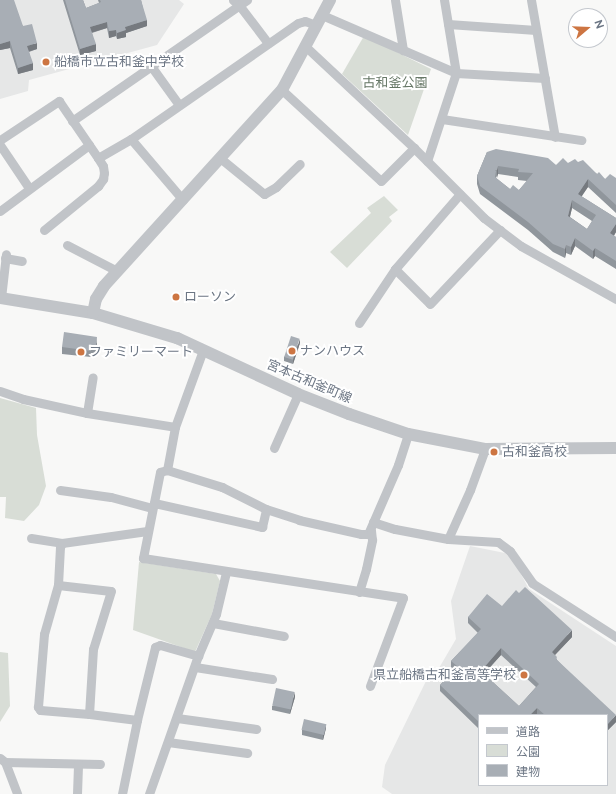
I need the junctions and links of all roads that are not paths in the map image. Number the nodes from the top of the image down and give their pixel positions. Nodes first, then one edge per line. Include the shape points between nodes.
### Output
1 (330, 0) edge
2 (395, 0) edge
3 (444, 0) edge
4 (531, 0) edge
5 (240, 2) edge
6 (322, 15) junction
7 (448, 24) junction
8 (316, 25) junction
9 (536, 30) junction
10 (268, 43) junction
11 (306, 46) junction
12 (403, 50) junction
13 (151, 66) junction
14 (456, 73) junction
15 (545, 78) junction
16 (282, 90) junction
17 (179, 105) junction
18 (442, 119) junction
19 (72, 121) junction
20 (555, 137) junction
21 (131, 139) junction
22 (0, 140) edge
23 (581, 140) dead end
24 (0, 145) edge
25 (88, 145) junction
26 (414, 148) junction
27 (98, 158) junction
28 (220, 158) junction
29 (427, 161) junction
30 (300, 164) dead end
31 (29, 188) junction
32 (460, 194) junction
33 (183, 200) junction
34 (0, 211) edge
35 (44, 230) dead end
36 (500, 230) junction
37 (67, 245) dead end
38 (22, 261) dead end
39 (395, 269) junction
40 (117, 271) junction
41 (0, 298) edge
42 (616, 299) edge
43 (93, 313) junction
44 (359, 323) dead end
45 (204, 350) junction
46 (93, 377) dead end
47 (0, 391) edge
48 (298, 394) junction
49 (87, 413) junction
50 (175, 427) junction
51 (408, 434) junction
52 (274, 448) dead end
53 (616, 448) edge
54 (485, 449) junction
55 (167, 470) junction
56 (60, 490) dead end
57 (153, 506) junction
58 (266, 509) junction
59 (372, 526) junction
60 (147, 531) junction
61 (31, 538) dead end
62 (448, 539) junction
63 (62, 543) junction
64 (226, 572) junction
65 (58, 585) junction
66 (359, 592) junction
67 (213, 623) junction
68 (284, 636) dead end
69 (616, 637) edge
70 (198, 656) junction
71 (195, 667) junction
72 (272, 679) dead end
73 (370, 686) dead end
74 (89, 714) junction
75 (177, 718) junction
76 (137, 720) junction
77 (256, 729) dead end
78 (168, 742) junction
79 (247, 753) dead end
80 (3, 760) edge
81 (78, 764) junction
82 (100, 764) dead end
83 (17, 794) edge
84 (77, 794) edge
85 (122, 794) edge
86 (149, 794) edge

1 - 6 street
2 - 12 street
3 - 7 street
4 - 9 street
5 - 10 street
5 - 13 street
6 - 8 street
6 - 12 street
7 - 9 street
7 - 14 street
8 - 10 street via 305,21 298,23
8 - 11 street
9 - 15 street
10 - 17 street
11 - 16 street
11 - 26 street
12 - 14 street
13 - 17 street
13 - 19 street
14 - 15 street
14 - 18 street
15 - 20 street
16 - 26 street via 381,181
16 - 28 street
17 - 21 street
18 - 20 street
18 - 29 street
19 - 22 street via 59,102
19 - 25 street
20 - 23 street
21 - 27 street
21 - 33 street
24 - 31 street
25 - 27 street
25 - 31 street
26 - 29 street
27 - 35 street via 104,174 98,186
28 - 30 street via 264,194 276,187
28 - 33 street
29 - 32 street
31 - 34 street
32 - 36 street
32 - 39 street
33 - 40 street
36 - 39 street via 430,304
36 - 42 street via 521,246
37 - 40 street
38 - 41 street via 6,256
39 - 44 street
40 - 43 street via 100,292
41 - 43 street, 宮本古和釜町線
43 - 45 street, 宮本古和釜町線 via 177,338
45 - 48 street, 宮本古和釜町線
45 - 50 street
46 - 49 street
47 - 49 street via 23,399
48 - 51 street, 宮本古和釜町線
48 - 52 street
49 - 50 street
50 - 55 street
51 - 54 street, 宮本古和釜町線
51 - 59 street
53 - 54 street, 宮本古和釜町線
54 - 62 street
55 - 57 street via 160,472
55 - 58 street via 222,487
56 - 57 street
57 - 58 street via 262,527
57 - 60 street
58 - 59 street via 299,520 361,534 368,534
59 - 62 street
59 - 66 street via 372,540
60 - 63 street
60 - 64 street via 143,558
61 - 63 street
62 - 69 street via 498,542 505,546 532,583
63 - 65 street
64 - 66 street
64 - 67 street
65 - 74 street via 44,634 38,707 40,710
65 - 74 street via 111,591 93,649
66 - 73 street via 403,598
67 - 68 street
67 - 70 street
70 - 71 street
70 - 76 street via 160,646 155,647
71 - 72 street
71 - 75 street
74 - 76 street
75 - 77 street
75 - 78 street
76 - 85 street
78 - 79 street
78 - 86 street
80 - 81 street
80 - 83 street
81 - 82 street
81 - 84 street

